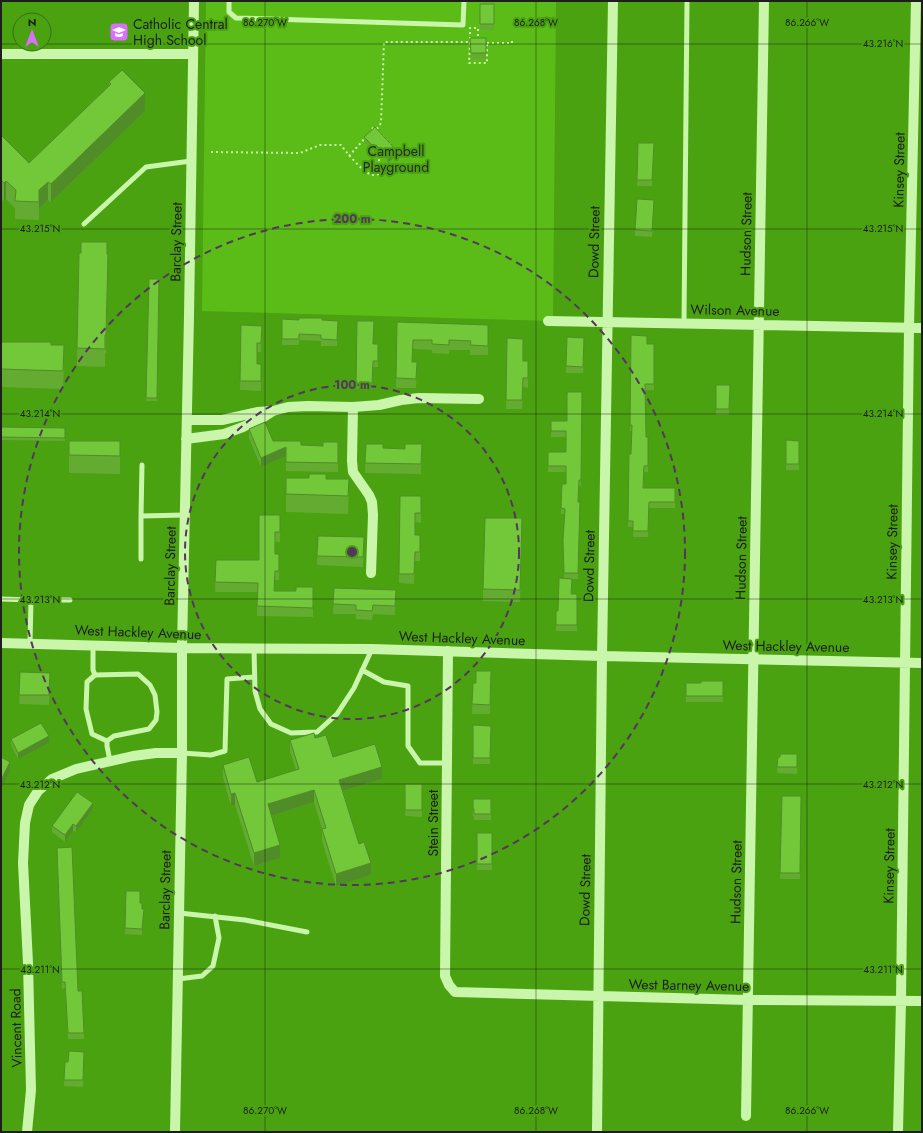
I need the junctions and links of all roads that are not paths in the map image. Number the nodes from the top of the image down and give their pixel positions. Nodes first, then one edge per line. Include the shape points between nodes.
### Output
1 (194, 1) edge
2 (229, 1) edge
3 (464, 1) edge
4 (612, 1) edge
5 (687, 1) edge
6 (764, 1) edge
7 (916, 1) edge
8 (1, 54) edge
9 (193, 54) junction
10 (191, 161) junction
11 (84, 224) dead end
12 (548, 321) dead end
13 (607, 322) junction
14 (684, 324) junction
15 (758, 325) junction
16 (909, 328) junction
17 (922, 328) edge
18 (479, 399) dead end
19 (354, 407) junction
20 (273, 411) junction
21 (187, 420) junction
22 (186, 439) junction
23 (142, 465) dead end
24 (185, 515) junction
25 (141, 516) junction
26 (141, 559) dead end
27 (371, 573) dead end
28 (1, 599) edge
29 (31, 600) junction
30 (70, 600) dead end
31 (1, 643) edge
32 (30, 643) junction
33 (93, 645) junction
34 (182, 648) junction
35 (254, 649) junction
36 (372, 650) junction
37 (448, 651) junction
38 (602, 656) junction
39 (753, 659) junction
40 (905, 662) junction
41 (922, 663) edge
42 (362, 670) junction
43 (95, 675) junction
44 (254, 677) junction
45 (107, 741) junction
46 (182, 753) junction
47 (110, 761) junction
48 (447, 763) junction
49 (179, 913) junction
50 (215, 916) junction
51 (307, 932) dead end
52 (178, 979) junction
53 (455, 992) joint
54 (598, 996) junction
55 (748, 1000) junction
56 (901, 1001) junction
57 (922, 1001) edge
58 (746, 1116) dead end
59 (27, 1132) edge
60 (175, 1132) edge
61 (596, 1132) edge
62 (898, 1132) edge

1 - 9 street, Barclay Street
2 - 3 lane via 229,12 236,18 463,25
4 - 13 street, Dowd Street
5 - 14 lane
6 - 15 street, Hudson Street
7 - 16 street, Kinsey Street
8 - 9 street
9 - 10 street, Barclay Street
10 - 11 lane via 146,167
10 - 21 street, Barclay Street
12 - 13 street, Wilson Avenue
13 - 14 street, Wilson Avenue
13 - 38 street, Dowd Street
14 - 15 street, Wilson Avenue
15 - 16 street, Wilson Avenue
15 - 39 street, Hudson Street
16 - 17 street, Wilson Avenue
16 - 40 street, Kinsey Street
18 - 19 street via 419,398 379,406
19 - 20 street via 308,406
19 - 27 street via 353,472 372,502
20 - 21 street via 222,420
20 - 22 street via 224,434
21 - 22 street, Barclay Street
22 - 24 street, Barclay Street
23 - 25 lane
24 - 25 lane
24 - 34 street, Barclay Street
25 - 26 lane
28 - 29 lane
29 - 30 lane
29 - 32 lane
31 - 32 street, West Hackley Avenue
32 - 33 street, West Hackley Avenue
33 - 34 street, West Hackley Avenue
33 - 43 lane
34 - 35 street, West Hackley Avenue
34 - 46 street, Barclay Street
35 - 36 street, West Hackley Avenue
35 - 44 lane
36 - 37 street, West Hackley Avenue
36 - 42 lane
37 - 38 street, West Hackley Avenue
37 - 48 street, Stein Street
38 - 39 street, West Hackley Avenue
38 - 54 street, Dowd Street
39 - 40 street, West Hackley Avenue
39 - 55 street, Hudson Street
40 - 41 street, West Hackley Avenue
40 - 56 street, Kinsey Street
42 - 44 lane via 338,714 316,732 292,734 271,724 260,709
42 - 48 lane via 384,682 408,686 408,746 420,763
43 - 45 lane via 87,682 86,709 92,734
43 - 45 lane via 138,674 150,685 155,695 156,720 149,729 114,736
44 - 46 lane via 227,679 225,751 211,755
45 - 47 lane
46 - 47 street, Vincent Road via 140,755
46 - 49 street, Barclay Street
47 - 59 street, Vincent Road via 76,769 52,779 38,790 28,805 23,863 31,1090
48 - 53 street, Stein Street via 445,976
49 - 50 lane
49 - 52 street, Barclay Street
50 - 51 lane
50 - 52 lane via 219,938 213,966 202,976
52 - 60 street, Barclay Street
53 - 54 street, West Barney Avenue
54 - 55 street, West Barney Avenue
54 - 61 street, Dowd Street
55 - 56 street, West Barney Avenue
55 - 58 street, Hudson Street
56 - 57 street, West Barney Avenue
56 - 62 street, Kinsey Street

